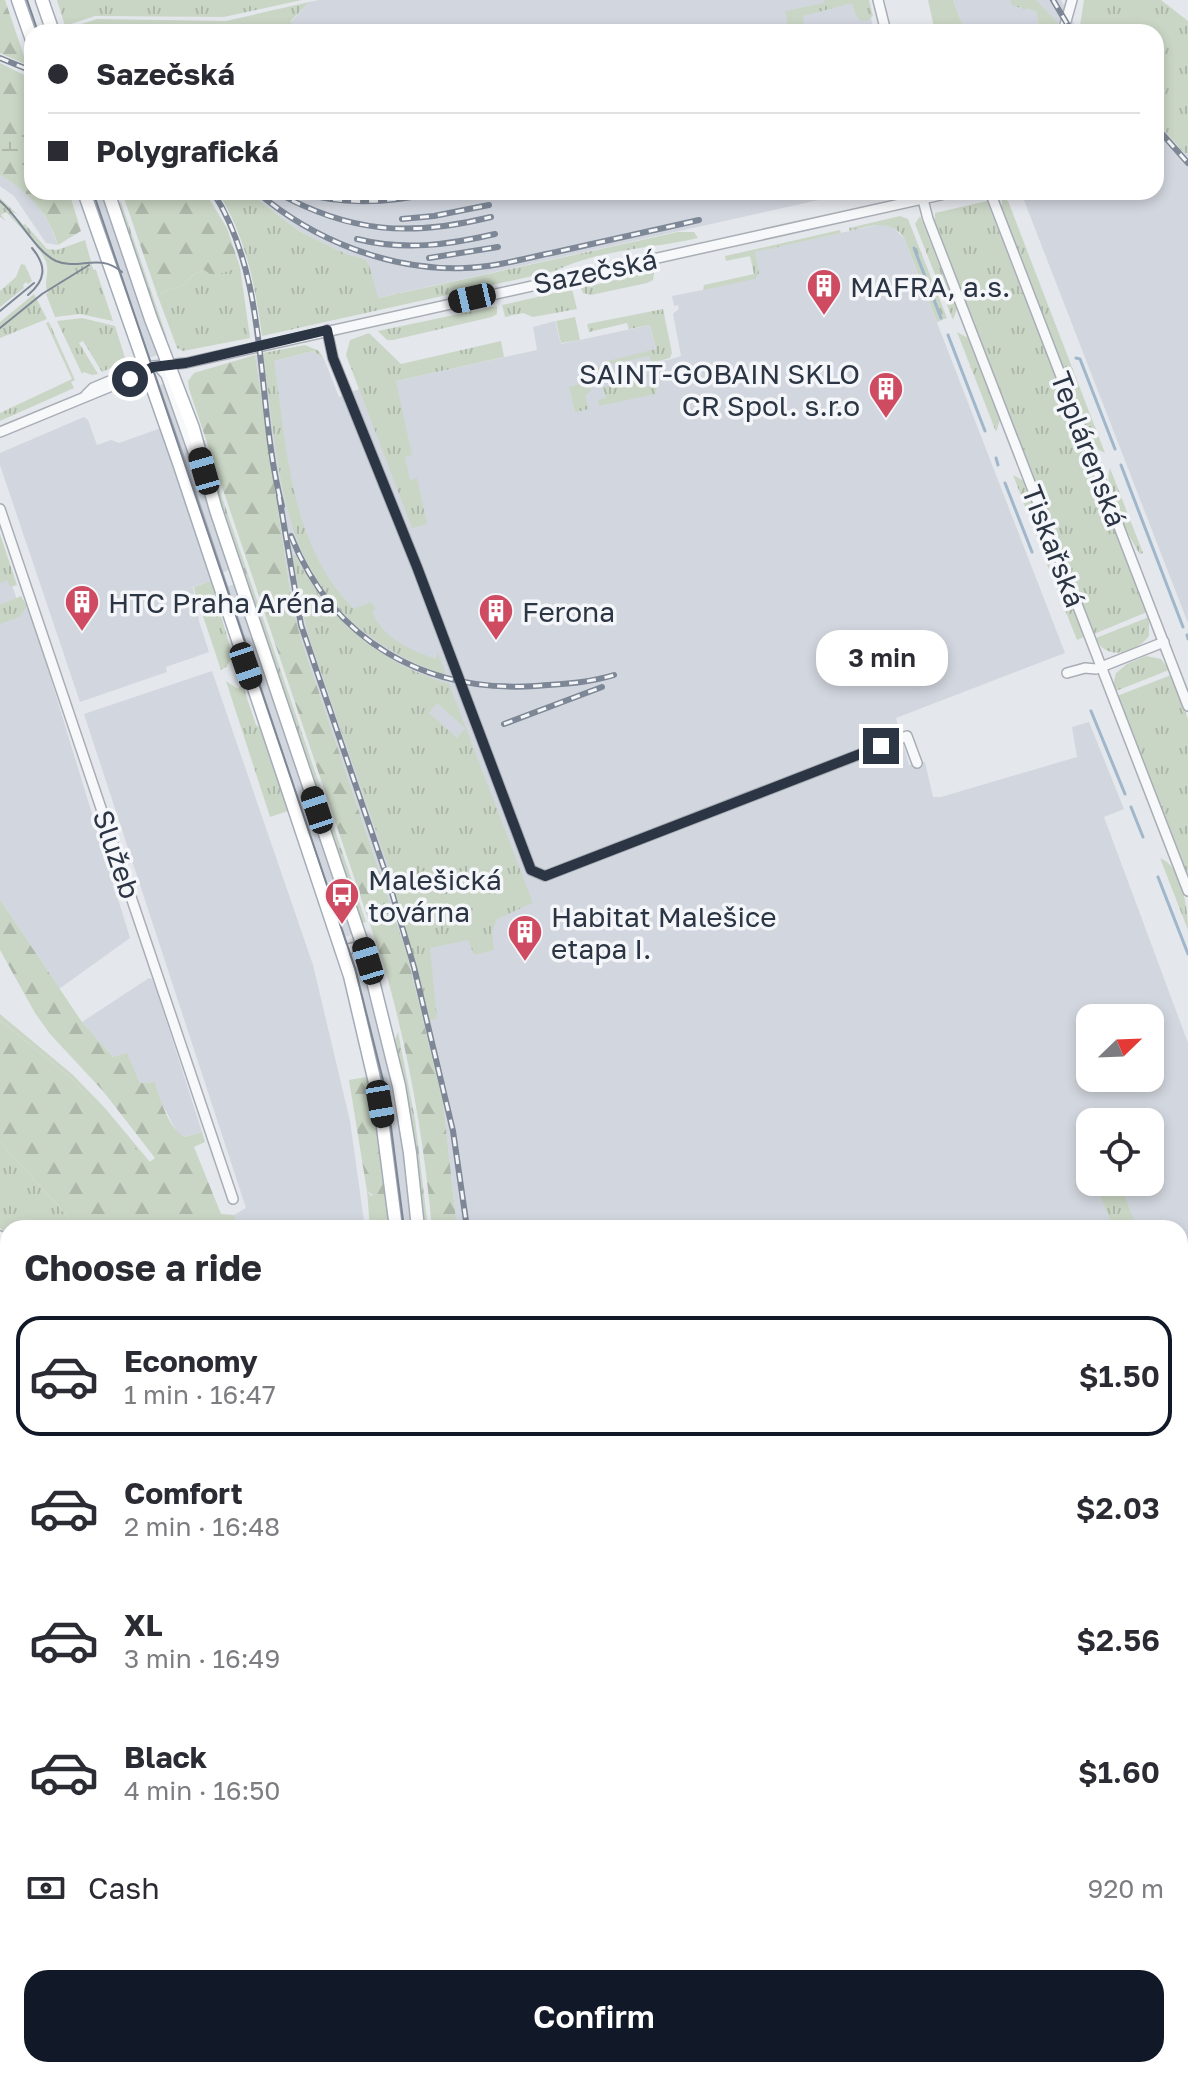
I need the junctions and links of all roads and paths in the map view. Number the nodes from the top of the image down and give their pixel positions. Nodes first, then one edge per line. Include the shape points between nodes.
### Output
1 (18, 0) edge
2 (42, 0) edge
3 (878, 0) edge
4 (1072, 0) edge
5 (26, 24) edge
6 (50, 24) edge
7 (884, 24) edge
8 (1065, 24) edge
9 (87, 200) edge
10 (110, 200) edge
11 (900, 200) edge
12 (923, 200) edge
13 (993, 200) edge
14 (327, 330) junction
15 (154, 368) junction
16 (0, 432) edge
17 (0, 509) edge
18 (1164, 642) junction
19 (1101, 668) junction
20 (1067, 673) dead end
21 (1188, 706) edge
22 (917, 763) dead end
23 (1188, 891) edge
24 (363, 945) junction
25 (341, 951) junction
26 (233, 1199) dead end
27 (395, 1220) edge
28 (417, 1220) edge

1 - 5 main road
2 - 6 main road
3 - 7 street
4 - 8 street
9 - 15 main road
10 - 15 main road
11 - 14 street, Sazečská
12 - 19 street, Tiskařská
13 - 18 street, Teplárenská
14 - 15 street, Sazečská
14 - 22 street via 333,358 531,870 545,876 907,736
15 - 16 street, Sazečská
15 - 24 main road via 193,428
15 - 25 main road via 179,463
17 - 26 street, Služeb
18 - 19 street
18 - 21 street, Teplárenská
19 - 20 street
19 - 23 street, Tiskařská
24 - 25 street
24 - 28 main road via 399,1086
25 - 27 main road via 379,1096

